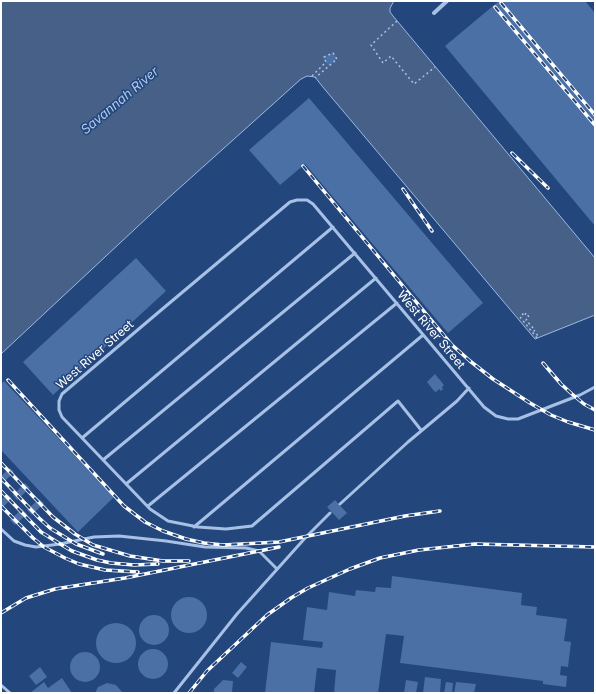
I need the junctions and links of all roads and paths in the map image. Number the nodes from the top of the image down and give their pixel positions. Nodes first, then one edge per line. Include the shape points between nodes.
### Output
1 (447, 1) edge
2 (434, 13) dead end
3 (397, 21) dead end
4 (435, 67) dead end
5 (312, 76) dead end
6 (315, 78) dead end
7 (333, 227) junction
8 (355, 253) junction
9 (376, 278) junction
10 (397, 303) junction
11 (423, 335) junction
12 (538, 338) joint
13 (595, 387) edge
14 (469, 388) junction
15 (421, 430) junction
16 (82, 438) junction
17 (103, 460) junction
18 (126, 484) junction
19 (340, 504) dead end
20 (148, 506) junction
21 (330, 513) dead end
22 (194, 527) junction
23 (1, 529) edge
24 (277, 569) junction
25 (1, 685) edge
26 (10, 693) edge
27 (174, 693) edge

1 - 2 street
3 - 4 path via 372,45 383,63 391,56 414,84
5 - 6 path via 326,62 324,57 333,53 337,59
7 - 8 lane, West River Street
7 - 16 lane
7 - 16 lane, West River Street via 307,200 290,202 284,207 62,394 59,401 62,417
8 - 9 lane, West River Street
8 - 17 lane
9 - 10 lane, West River Street
9 - 18 lane
10 - 11 lane, West River Street
10 - 20 lane
11 - 14 lane, West River Street
11 - 22 lane
12 - 12 path via 520,317 524,313 529,317 526,320
13 - 14 lane, West River Street via 518,419 496,416 484,407
14 - 15 lane
15 - 19 lane
15 - 22 lane, West River Street via 398,401 252,526 226,529
16 - 17 lane, West River Street
17 - 18 lane, West River Street
18 - 20 lane, West River Street
20 - 22 lane, West River Street via 158,516
21 - 24 lane
23 - 24 lane via 14,541 36,547 94,537 119,536 205,547 246,548 259,551
24 - 27 lane via 237,614
25 - 26 lane

